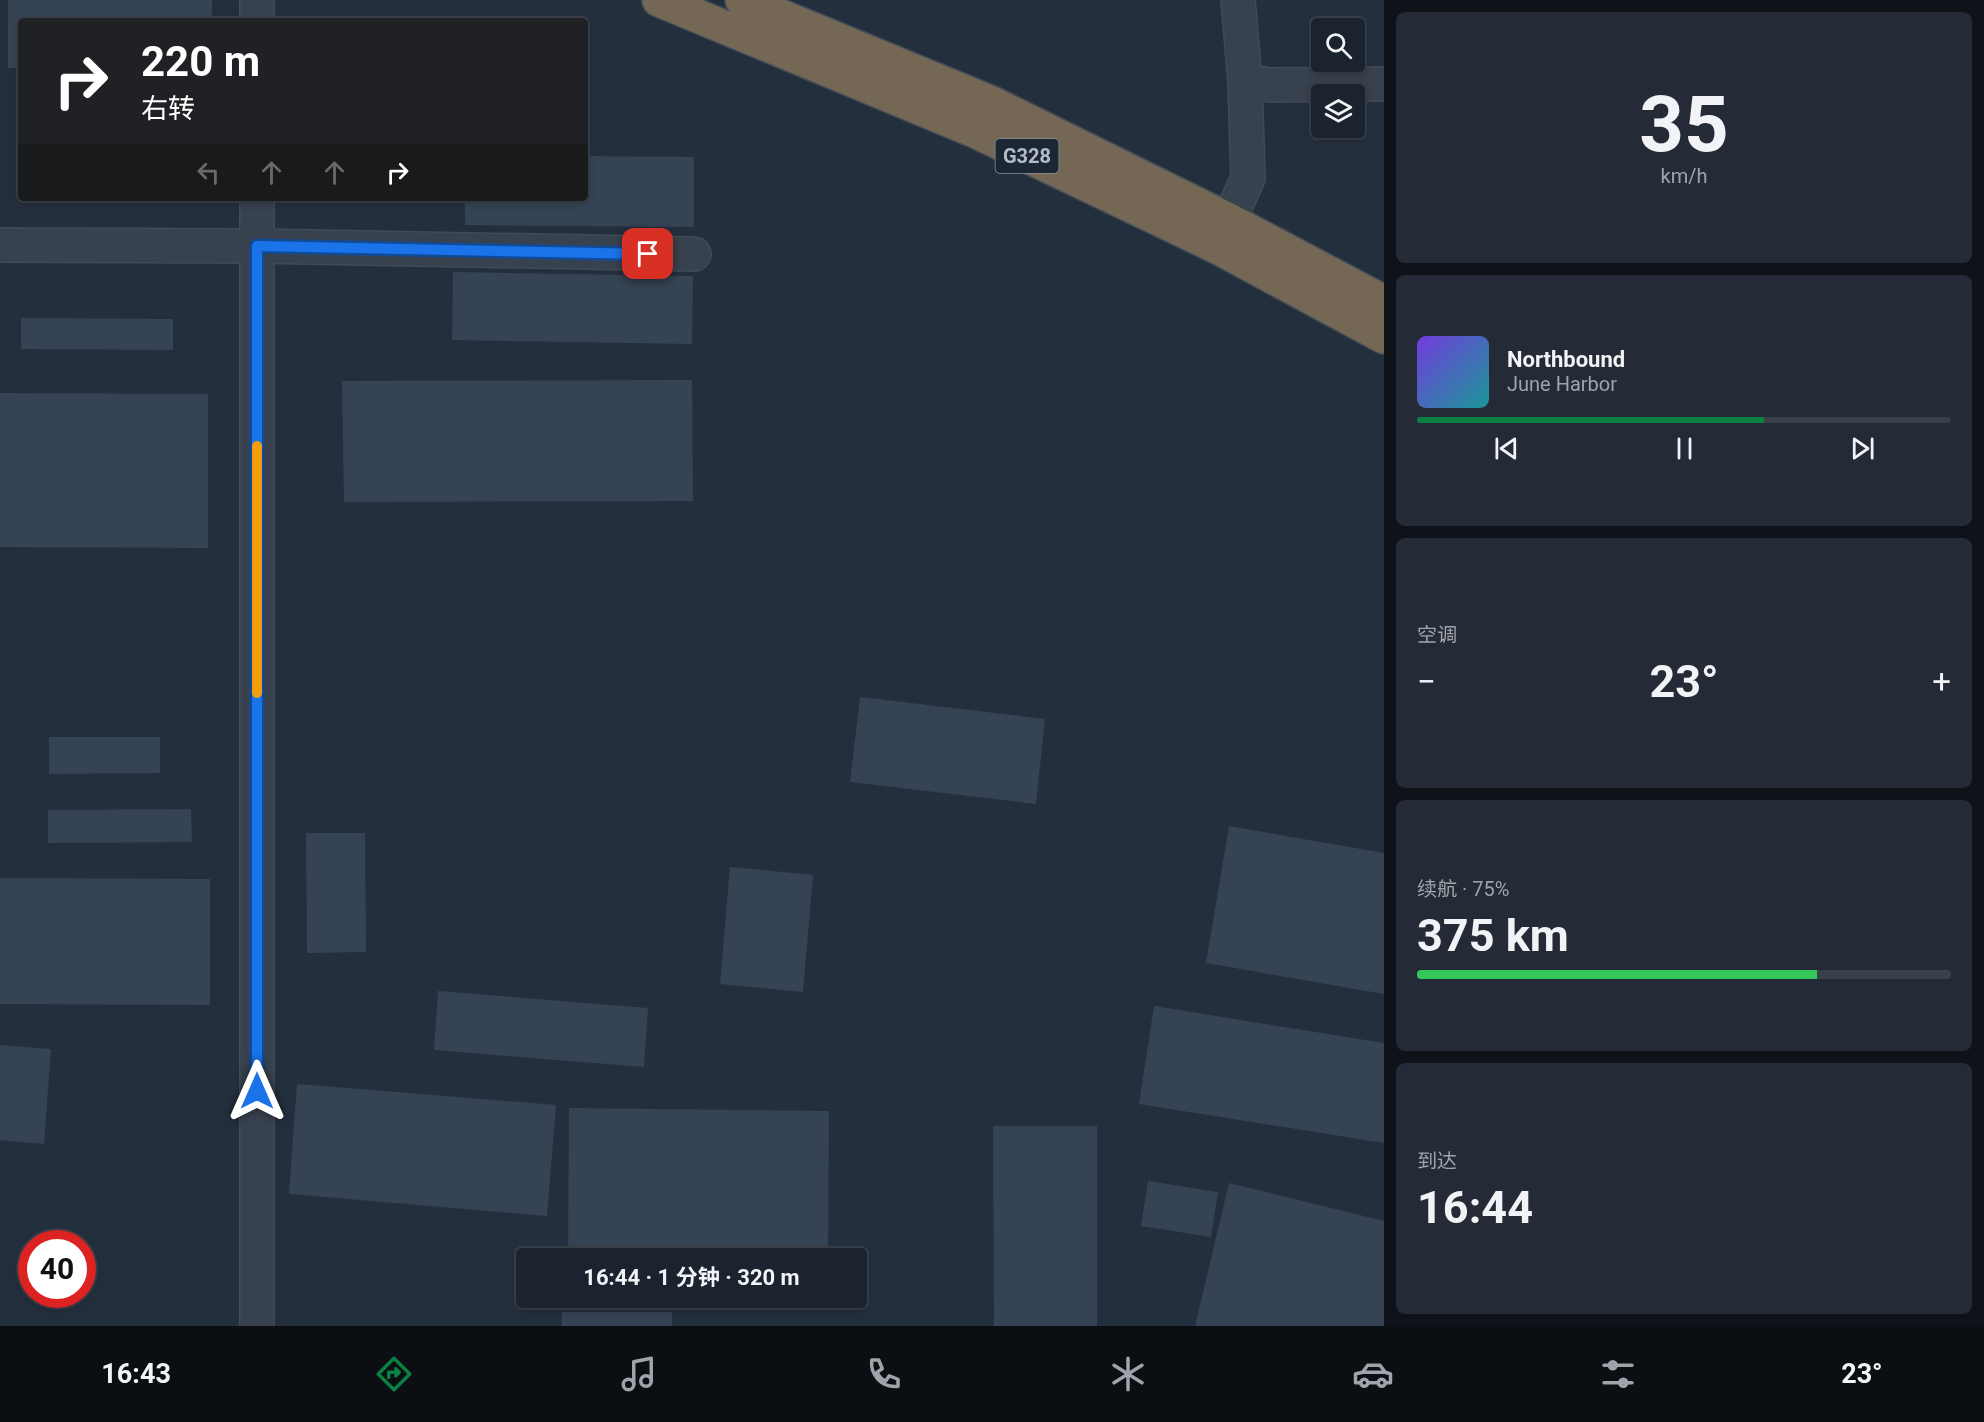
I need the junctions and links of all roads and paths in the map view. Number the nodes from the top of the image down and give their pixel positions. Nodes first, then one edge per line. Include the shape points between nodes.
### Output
1 (257, 0) edge
2 (658, 0) edge
3 (742, 0) edge
4 (1238, 0) edge
5 (257, 18) edge
6 (1245, 81) junction
7 (1384, 84) edge
8 (257, 201) edge
9 (1229, 220) junction
10 (0, 245) edge
11 (257, 246) junction
12 (694, 254) dead end
13 (1384, 302) edge
14 (1384, 337) edge
15 (257, 1326) edge

1 - 5 street
2 - 14 highway, G328 via 977,132 1216,247
3 - 9 highway, G328 via 992,103
4 - 6 street
6 - 7 street via 1270,85
6 - 9 street via 1248,178
8 - 11 street
9 - 13 highway, G328
10 - 11 street
11 - 12 street
11 - 15 street

